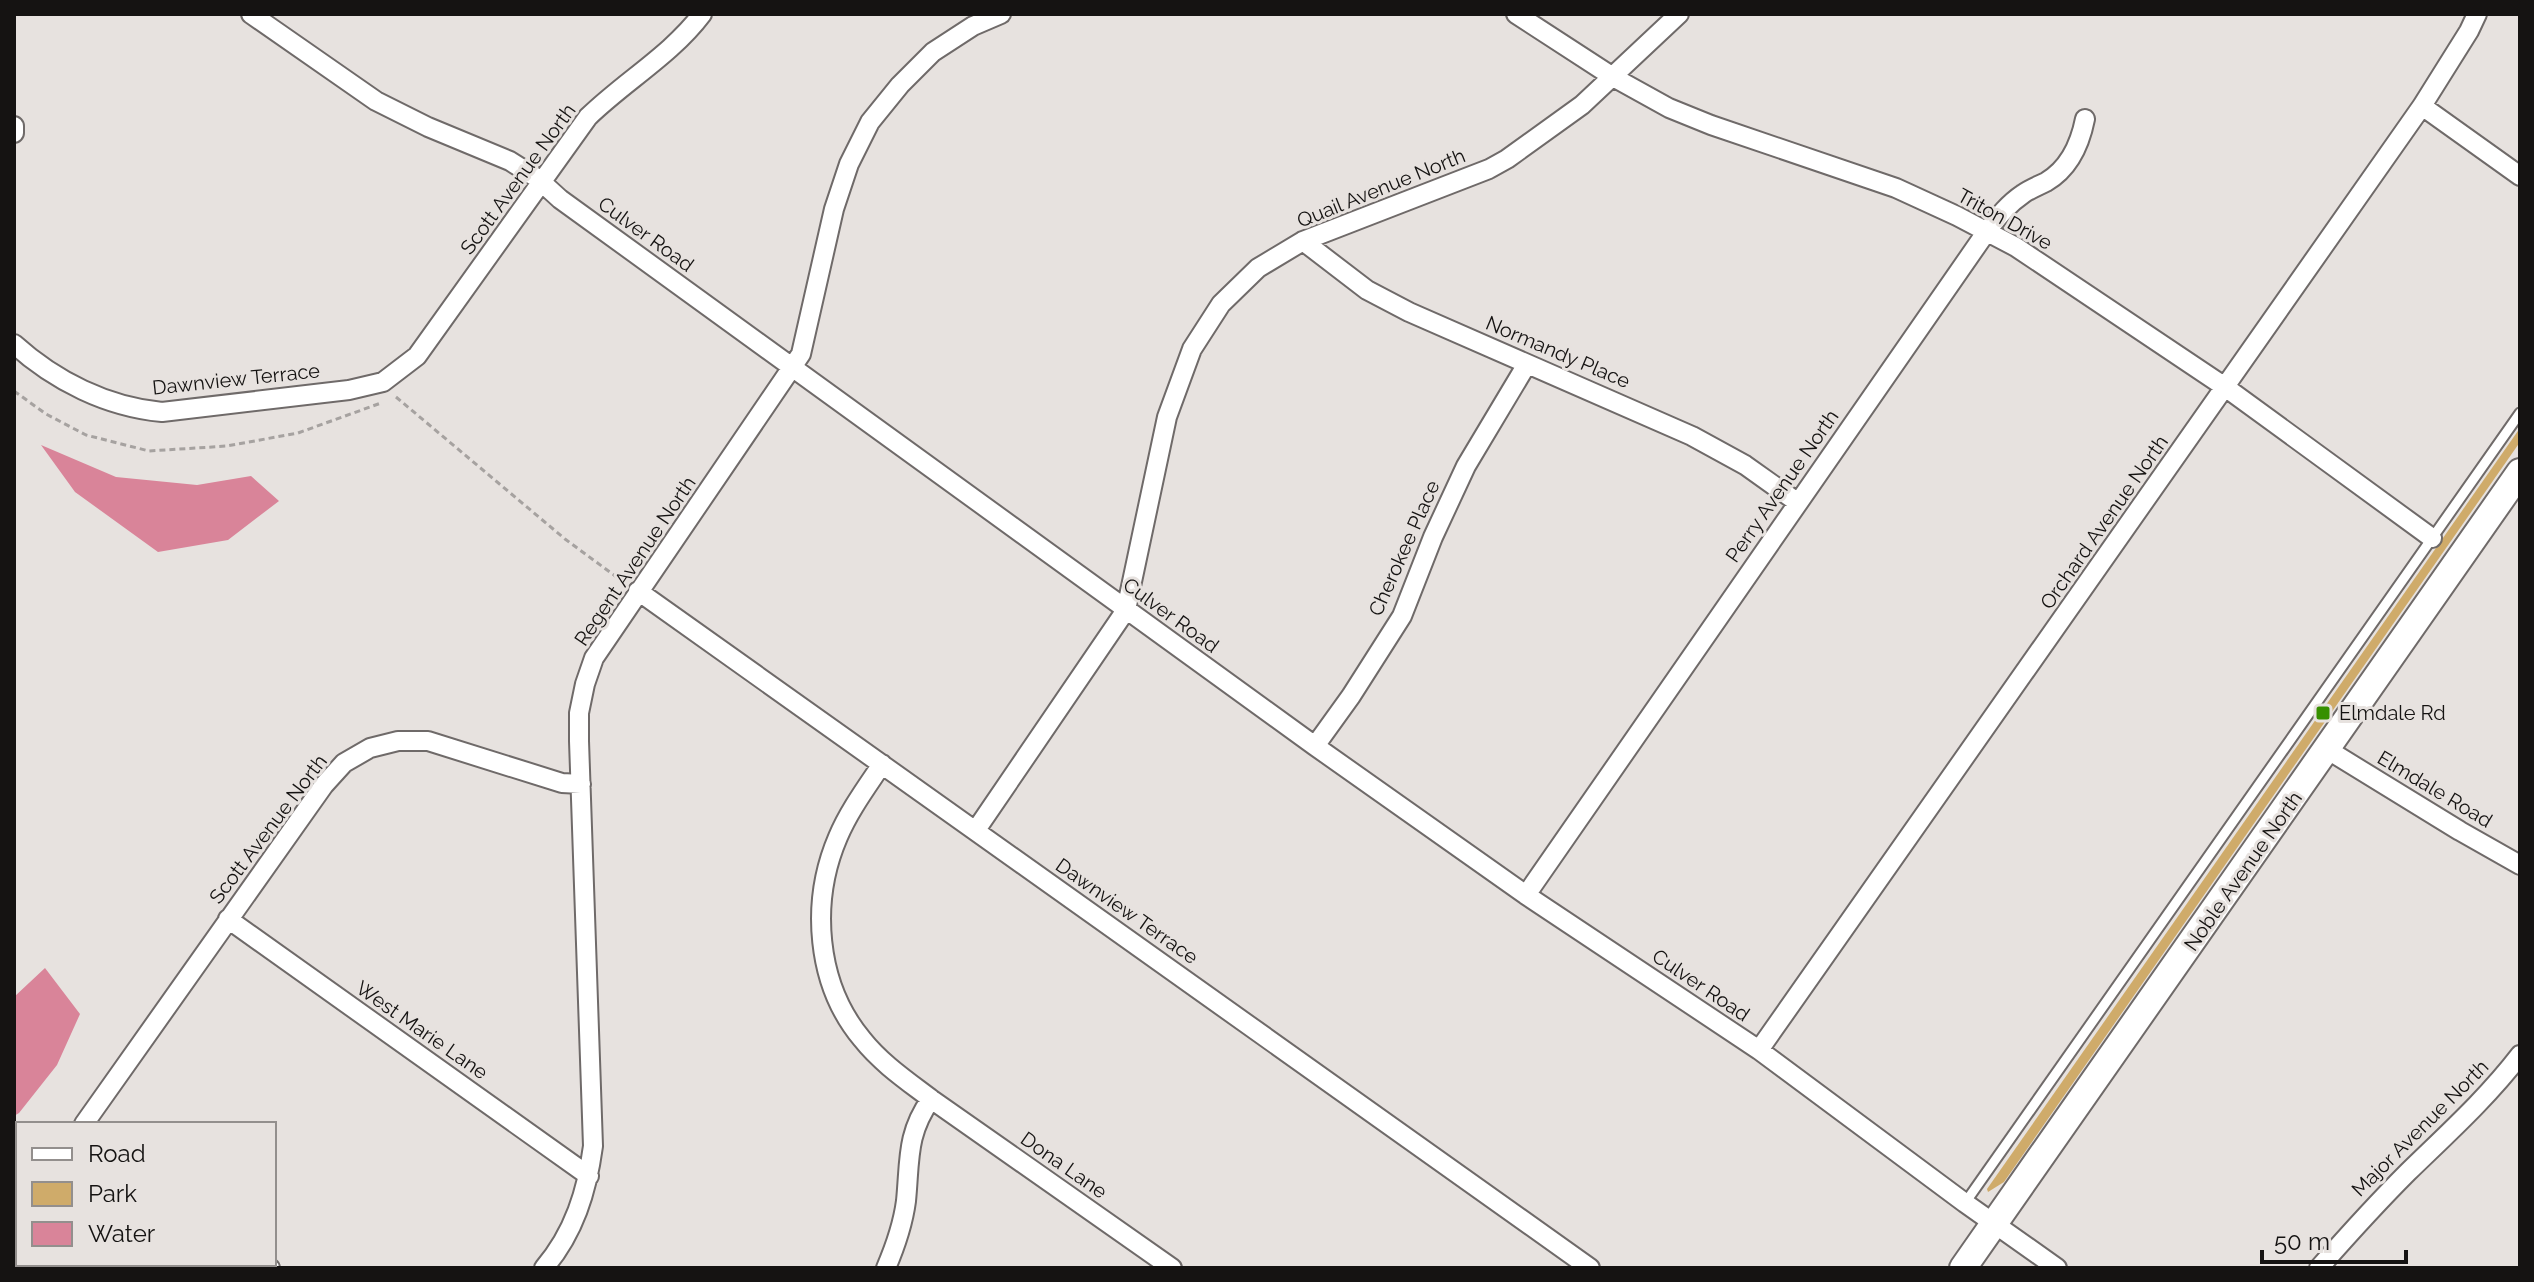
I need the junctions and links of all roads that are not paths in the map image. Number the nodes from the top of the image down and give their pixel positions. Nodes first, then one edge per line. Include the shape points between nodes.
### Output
1 (251, 14) edge
2 (702, 14) edge
3 (1001, 14) edge
4 (1516, 14) edge
5 (1679, 14) edge
6 (2477, 14) edge
7 (1613, 77) junction
8 (2422, 106) junction
9 (2085, 119) dead end
10 (14, 126) edge
11 (14, 133) edge
12 (2520, 176) edge
13 (542, 182) junction
14 (1987, 231) junction
15 (1303, 241) junction
16 (14, 344) edge
17 (1527, 364) junction
18 (793, 368) junction
19 (383, 382) joint
20 (2225, 387) junction
21 (2520, 413) edge
22 (2520, 472) edge
23 (1797, 502) junction
24 (2432, 538) junction
25 (631, 587) junction
26 (1126, 610) junction
27 (1315, 746) junction
28 (2328, 750) junction
29 (882, 764) junction
30 (581, 784) junction
31 (976, 830) junction
32 (2520, 865) edge
33 (1526, 895) junction
34 (228, 919) junction
35 (1759, 1050) junction
36 (2520, 1055) edge
37 (931, 1099) junction
38 (85, 1122) edge
39 (589, 1176) junction
40 (1965, 1203) junction
41 (1994, 1223) junction
42 (544, 1268) edge
43 (886, 1268) edge
44 (1172, 1268) edge
45 (1590, 1268) edge
46 (1963, 1268) edge
47 (2057, 1268) edge
48 (2319, 1268) edge

1 - 13 street, Culver Road via 376,101 510,161
2 - 13 street, Scott Avenue North via 687,33 588,117
3 - 18 street, Regent Avenue North via 933,52 870,122 834,209 801,354
4 - 7 street, Triton Drive
5 - 7 street, Quail Avenue North
6 - 8 street, Orchard Avenue North
7 - 14 street, Triton Drive via 1669,108 1896,188
7 - 15 street, Quail Avenue North via 1570,114 1489,169
8 - 12 street
8 - 20 street, Orchard Avenue North
9 - 14 street, Perry Avenue North via 2068,163 2004,209
10 - 11 street
13 - 18 street, Culver Road
13 - 19 street, Scott Avenue North via 417,356
14 - 20 street, Triton Drive
14 - 23 street, Perry Avenue North
15 - 17 street, Normandy Place via 1367,290
15 - 26 street, Quail Avenue North via 1240,283 1192,349 1167,417
16 - 19 street, Dawnview Terrace via 79,388 132,409 162,412
17 - 23 street, Normandy Place via 1692,436
17 - 27 street, Cherokee Place via 1466,466 1402,616
18 - 25 street, Regent Avenue North via 711,488
18 - 26 street, Culver Road
20 - 24 street, Triton Drive
20 - 35 street, Orchard Avenue North
21 - 24 lane
22 - 28 street, Noble Avenue North
23 - 33 street, Perry Avenue North
24 - 40 lane
25 - 29 street, Dawnview Terrace
25 - 30 street, Regent Avenue North via 585,684 579,713
26 - 27 street, Culver Road
26 - 31 street, Quail Avenue North
27 - 33 street, Culver Road
28 - 32 street, Elmdale Road
28 - 41 street, Noble Avenue North
29 - 31 street, Dawnview Terrace
29 - 37 street via 851,811 828,864 822,947 832,988 861,1038
30 - 34 street, Scott Avenue North via 562,783 428,741 370,748 344,763 324,785
30 - 39 street, Regent Avenue North via 593,1146
31 - 45 street, Dawnview Terrace
33 - 35 street, Culver Road
34 - 38 street, Scott Avenue North
34 - 39 street, West Marie Lane
35 - 40 street, Culver Road
36 - 48 street, Major Avenue North
37 - 43 street via 911,1137 905,1204
37 - 44 street, Dona Lane
39 - 42 street, Regent Avenue North via 574,1222
40 - 41 street, Culver Road
41 - 46 street, Noble Avenue North
41 - 47 street, Culver Road

